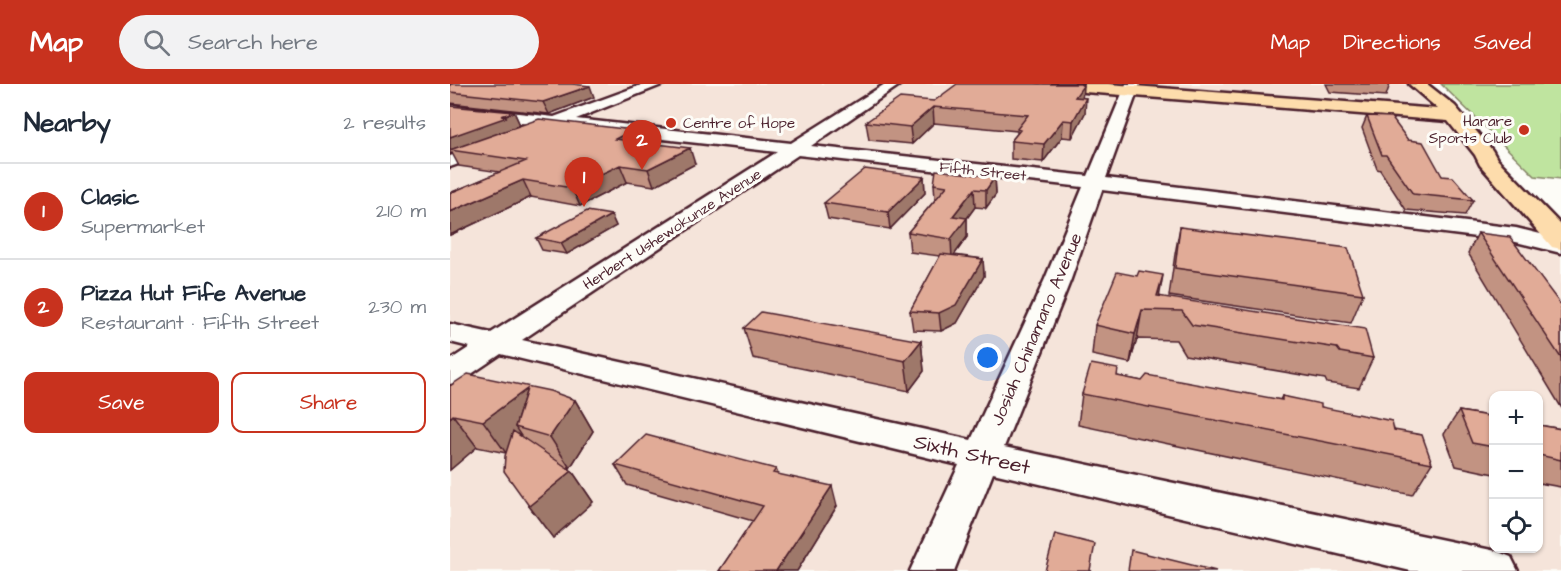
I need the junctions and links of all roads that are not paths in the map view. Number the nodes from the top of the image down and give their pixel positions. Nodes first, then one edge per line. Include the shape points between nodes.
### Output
1 (657, 84) edge
2 (894, 84) edge
3 (1047, 84) edge
4 (1132, 86) edge
5 (1436, 106) edge
6 (1390, 108) junction
7 (450, 110) edge
8 (556, 122) junction
9 (526, 133) edge
10 (505, 141) edge
11 (794, 148) junction
12 (450, 162) edge
13 (1096, 183) junction
14 (1559, 238) edge
15 (450, 333) edge
16 (496, 343) junction
17 (450, 374) edge
18 (981, 456) junction
19 (932, 571) edge
20 (1496, 571) edge

1 - 8 street
2 - 11 street, Herbert Ushewokunze Avenue
3 - 4 main road
4 - 6 main road
4 - 13 street, Josiah Chinamano Avenue
5 - 6 main road
5 - 6 main road
5 - 14 main road via 1485,154
7 - 8 street, Fifth Street
8 - 9 street
8 - 11 street, Fifth Street
10 - 12 street
11 - 13 street, Fifth Street
11 - 16 street, Herbert Ushewokunze Avenue
13 - 14 street, Fifth Street
13 - 18 street, Josiah Chinamano Avenue
15 - 16 street, Sixth Street
16 - 17 street, Herbert Ushewokunze Avenue
16 - 18 street, Sixth Street
18 - 19 street, Josiah Chinamano Avenue
18 - 20 street, Sixth Street

